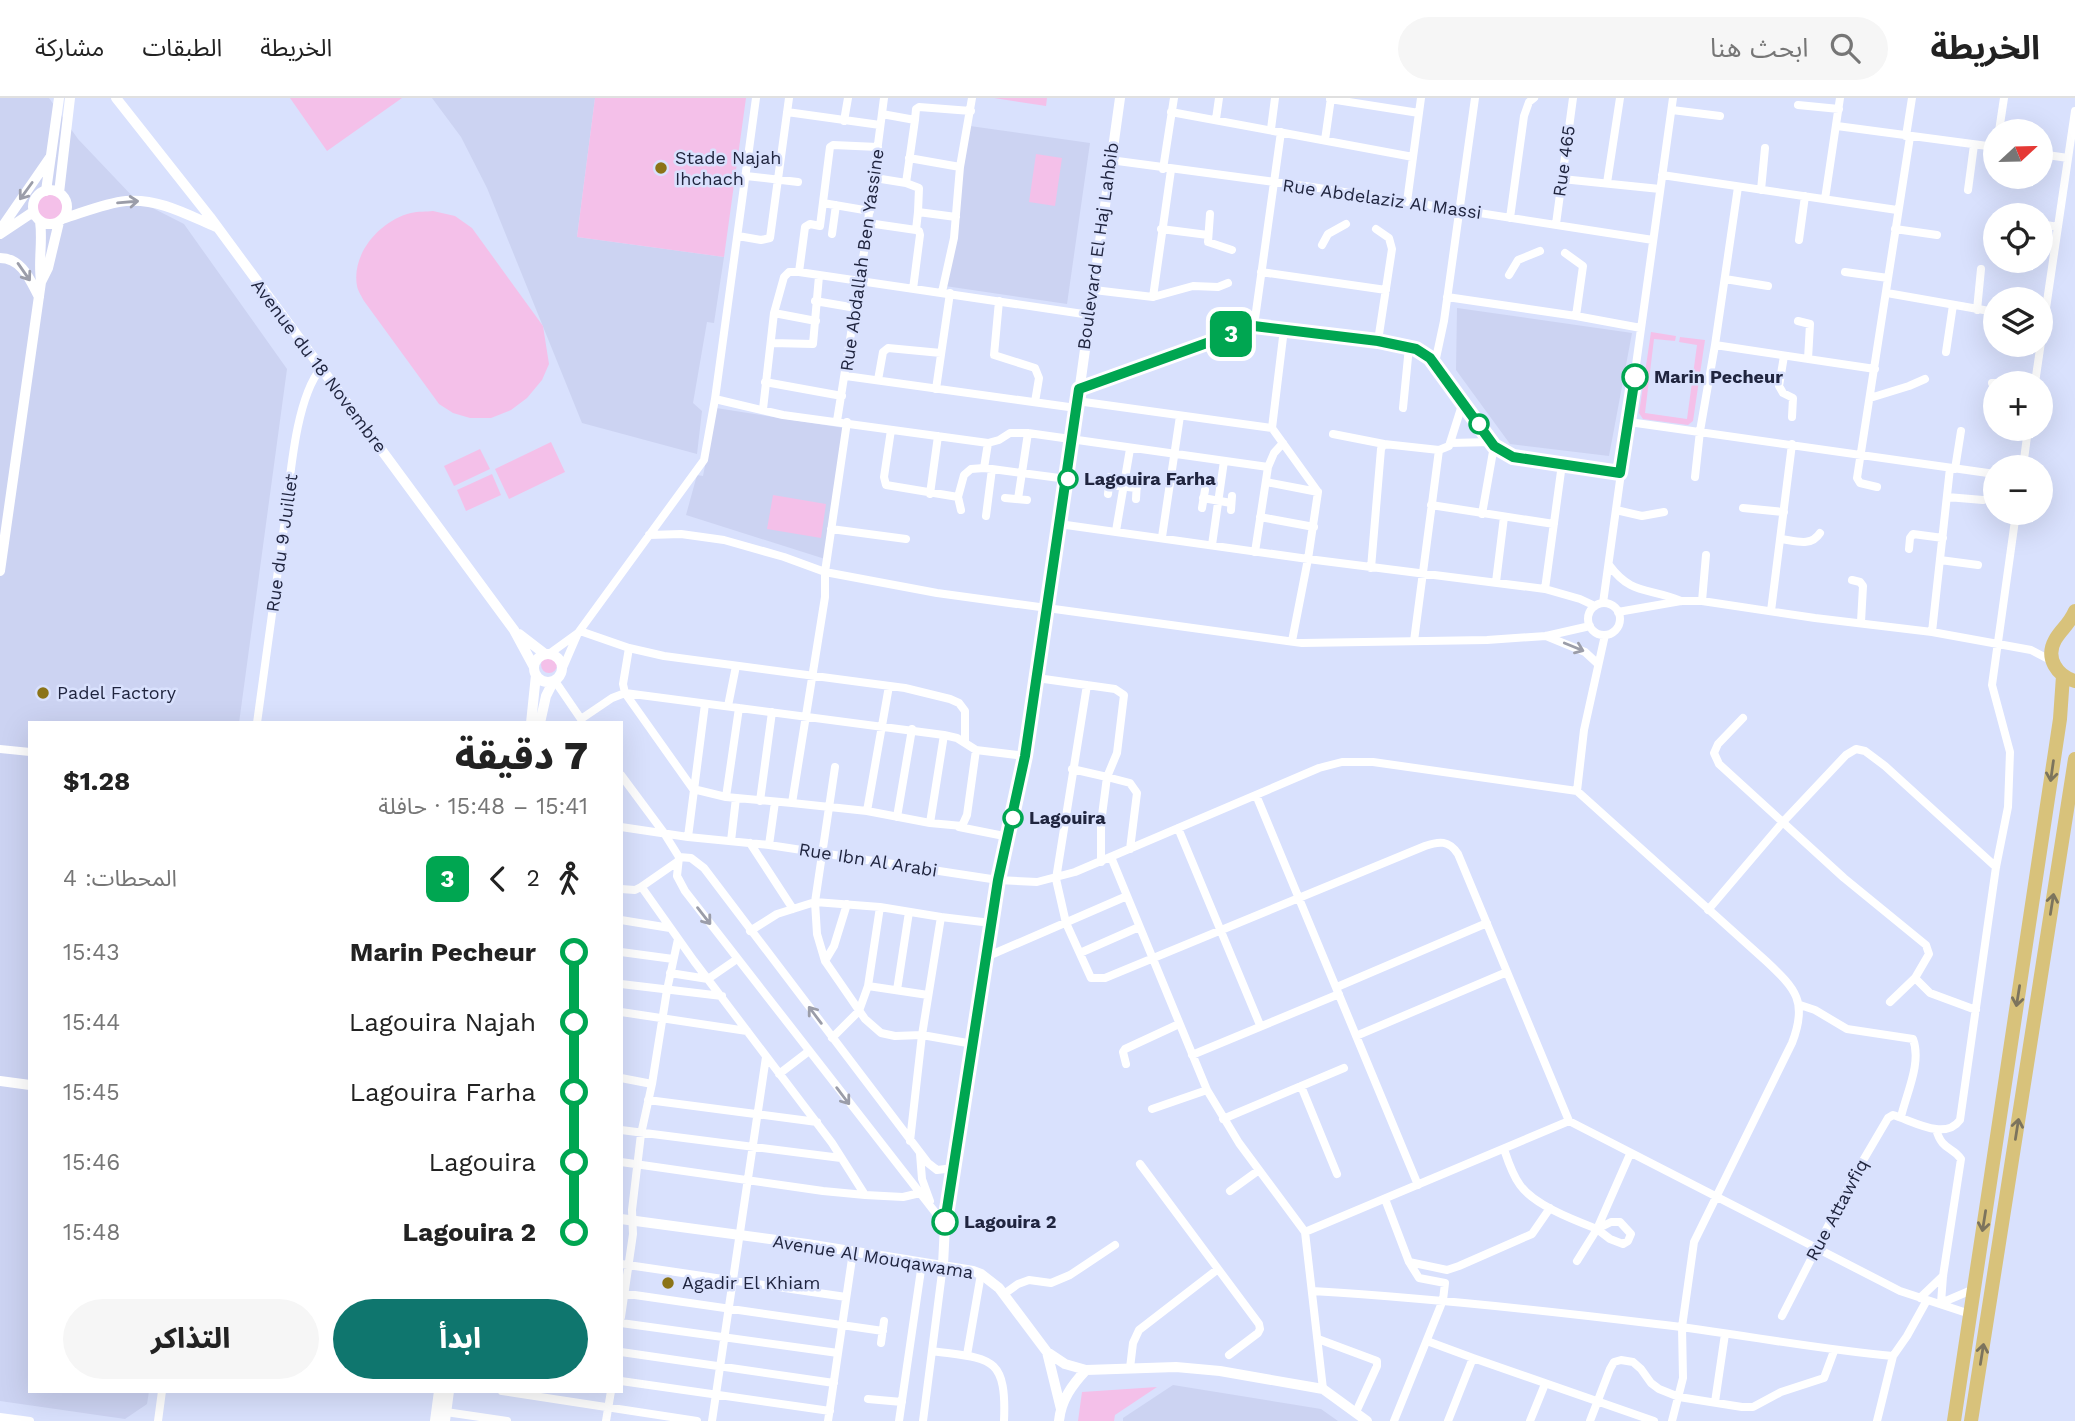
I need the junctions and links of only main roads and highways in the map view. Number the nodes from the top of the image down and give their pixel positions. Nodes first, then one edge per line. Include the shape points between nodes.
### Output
1 (2075, 611) edge
2 (2071, 627) edge
3 (2069, 678) edge
4 (2075, 760) edge
5 (1954, 1421) edge
6 (1971, 1421) edge

1 - 2 highway
2 - 3 highway via 2054,643 2053,661
3 -> 5 highway
6 -> 4 highway

